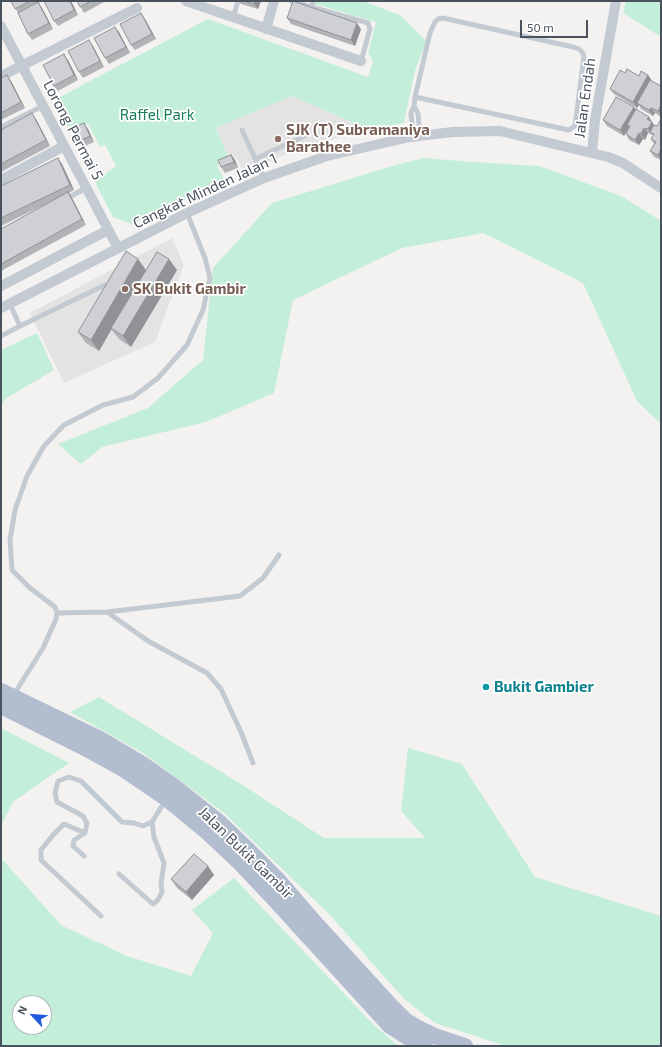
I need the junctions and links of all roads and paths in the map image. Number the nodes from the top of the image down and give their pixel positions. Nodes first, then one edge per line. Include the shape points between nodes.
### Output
1 (186, 1) edge
2 (238, 1) edge
3 (274, 1) edge
4 (291, 1) edge
5 (313, 1) edge
6 (616, 1) edge
7 (197, 3) edge
8 (312, 7) junction
9 (137, 8) dead end
10 (233, 18) junction
11 (1, 26) edge
12 (266, 30) junction
13 (360, 61) joint
14 (22, 65) junction
15 (1, 76) edge
16 (415, 97) junction
17 (43, 106) junction
18 (1, 127) edge
19 (242, 130) dead end
20 (307, 135) dead end
21 (416, 136) junction
22 (64, 146) junction
23 (592, 153) junction
24 (255, 159) junction
25 (264, 178) junction
26 (1, 180) edge
27 (86, 188) junction
28 (661, 188) edge
29 (60, 202) edge
30 (187, 213) junction
31 (108, 230) junction
32 (118, 248) junction
33 (105, 285) edge
34 (1, 286) edge
35 (5, 306) edge
36 (20, 326) junction
37 (1, 336) edge
38 (279, 555) dead end
39 (107, 612) junction
40 (57, 613) junction
41 (5, 698) edge
42 (253, 763) dead end
43 (166, 799) junction
44 (152, 822) junction
45 (85, 833) junction
46 (84, 856) dead end
47 (119, 874) dead end
48 (101, 916) dead end
49 (424, 1046) edge
50 (465, 1046) edge

1 - 7 street
2 - 10 lane
3 - 12 street
4 - 8 lane
5 - 8 lane
6 - 23 street, Jalan Endah via 595,120
7 - 10 street
8 - 13 lane via 370,26
9 - 14 street
10 - 12 street
11 - 14 street, Lorong Permai 5
12 - 13 street
14 - 15 street
14 - 17 street, Lorong Permai 5
16 - 16 lane via 430,33 438,19 573,47 579,49 584,57 575,126 569,130
16 - 21 lane via 411,113
17 - 18 lane
17 - 22 street, Lorong Permai 5
19 - 24 lane
20 - 24 lane
21 - 23 street, Cangkat Minden Jalan 1 via 500,131
21 - 25 street, Cangkat Minden Jalan 1 via 327,156
22 - 26 street
22 - 27 street, Lorong Permai 5
23 - 28 street, Cangkat Minden Jalan 1 via 623,163
24 - 25 lane
25 - 30 street, Cangkat Minden Jalan 1
27 - 29 lane
27 - 31 street, Lorong Permai 5
30 - 32 street, Cangkat Minden Jalan 1
30 - 40 lane via 210,278 203,310 187,344 158,378 133,396 103,405 64,425 44,446 27,476 15,510 10,540 12,570 55,607
31 - 32 street, Lorong Permai 5
31 - 34 street
32 - 35 street, Cangkat Minden Jalan 1
33 - 36 lane
35 - 36 lane
36 - 37 lane
38 - 39 lane via 263,578 240,596
39 - 40 lane
39 - 42 lane via 148,641 207,673 220,689
40 - 41 lane via 43,648
41 - 43 main road, Jalan Bukit Gambir via 123,769
41 - 50 main road, Jalan Bukit Gambir via 100,739 175,786 219,822 279,881 405,1020 435,1036
43 - 44 lane
43 - 49 main road, Jalan Bukit Gambir via 206,831 241,864 390,1026
44 - 45 lane via 143,826 122,822 81,781 69,777 58,781 55,793 57,802 83,816 87,823
44 - 47 lane via 154,838 164,863 162,892 158,900 153,904
45 - 46 lane via 74,840 72,846
45 - 48 lane via 64,824 41,850 41,860

